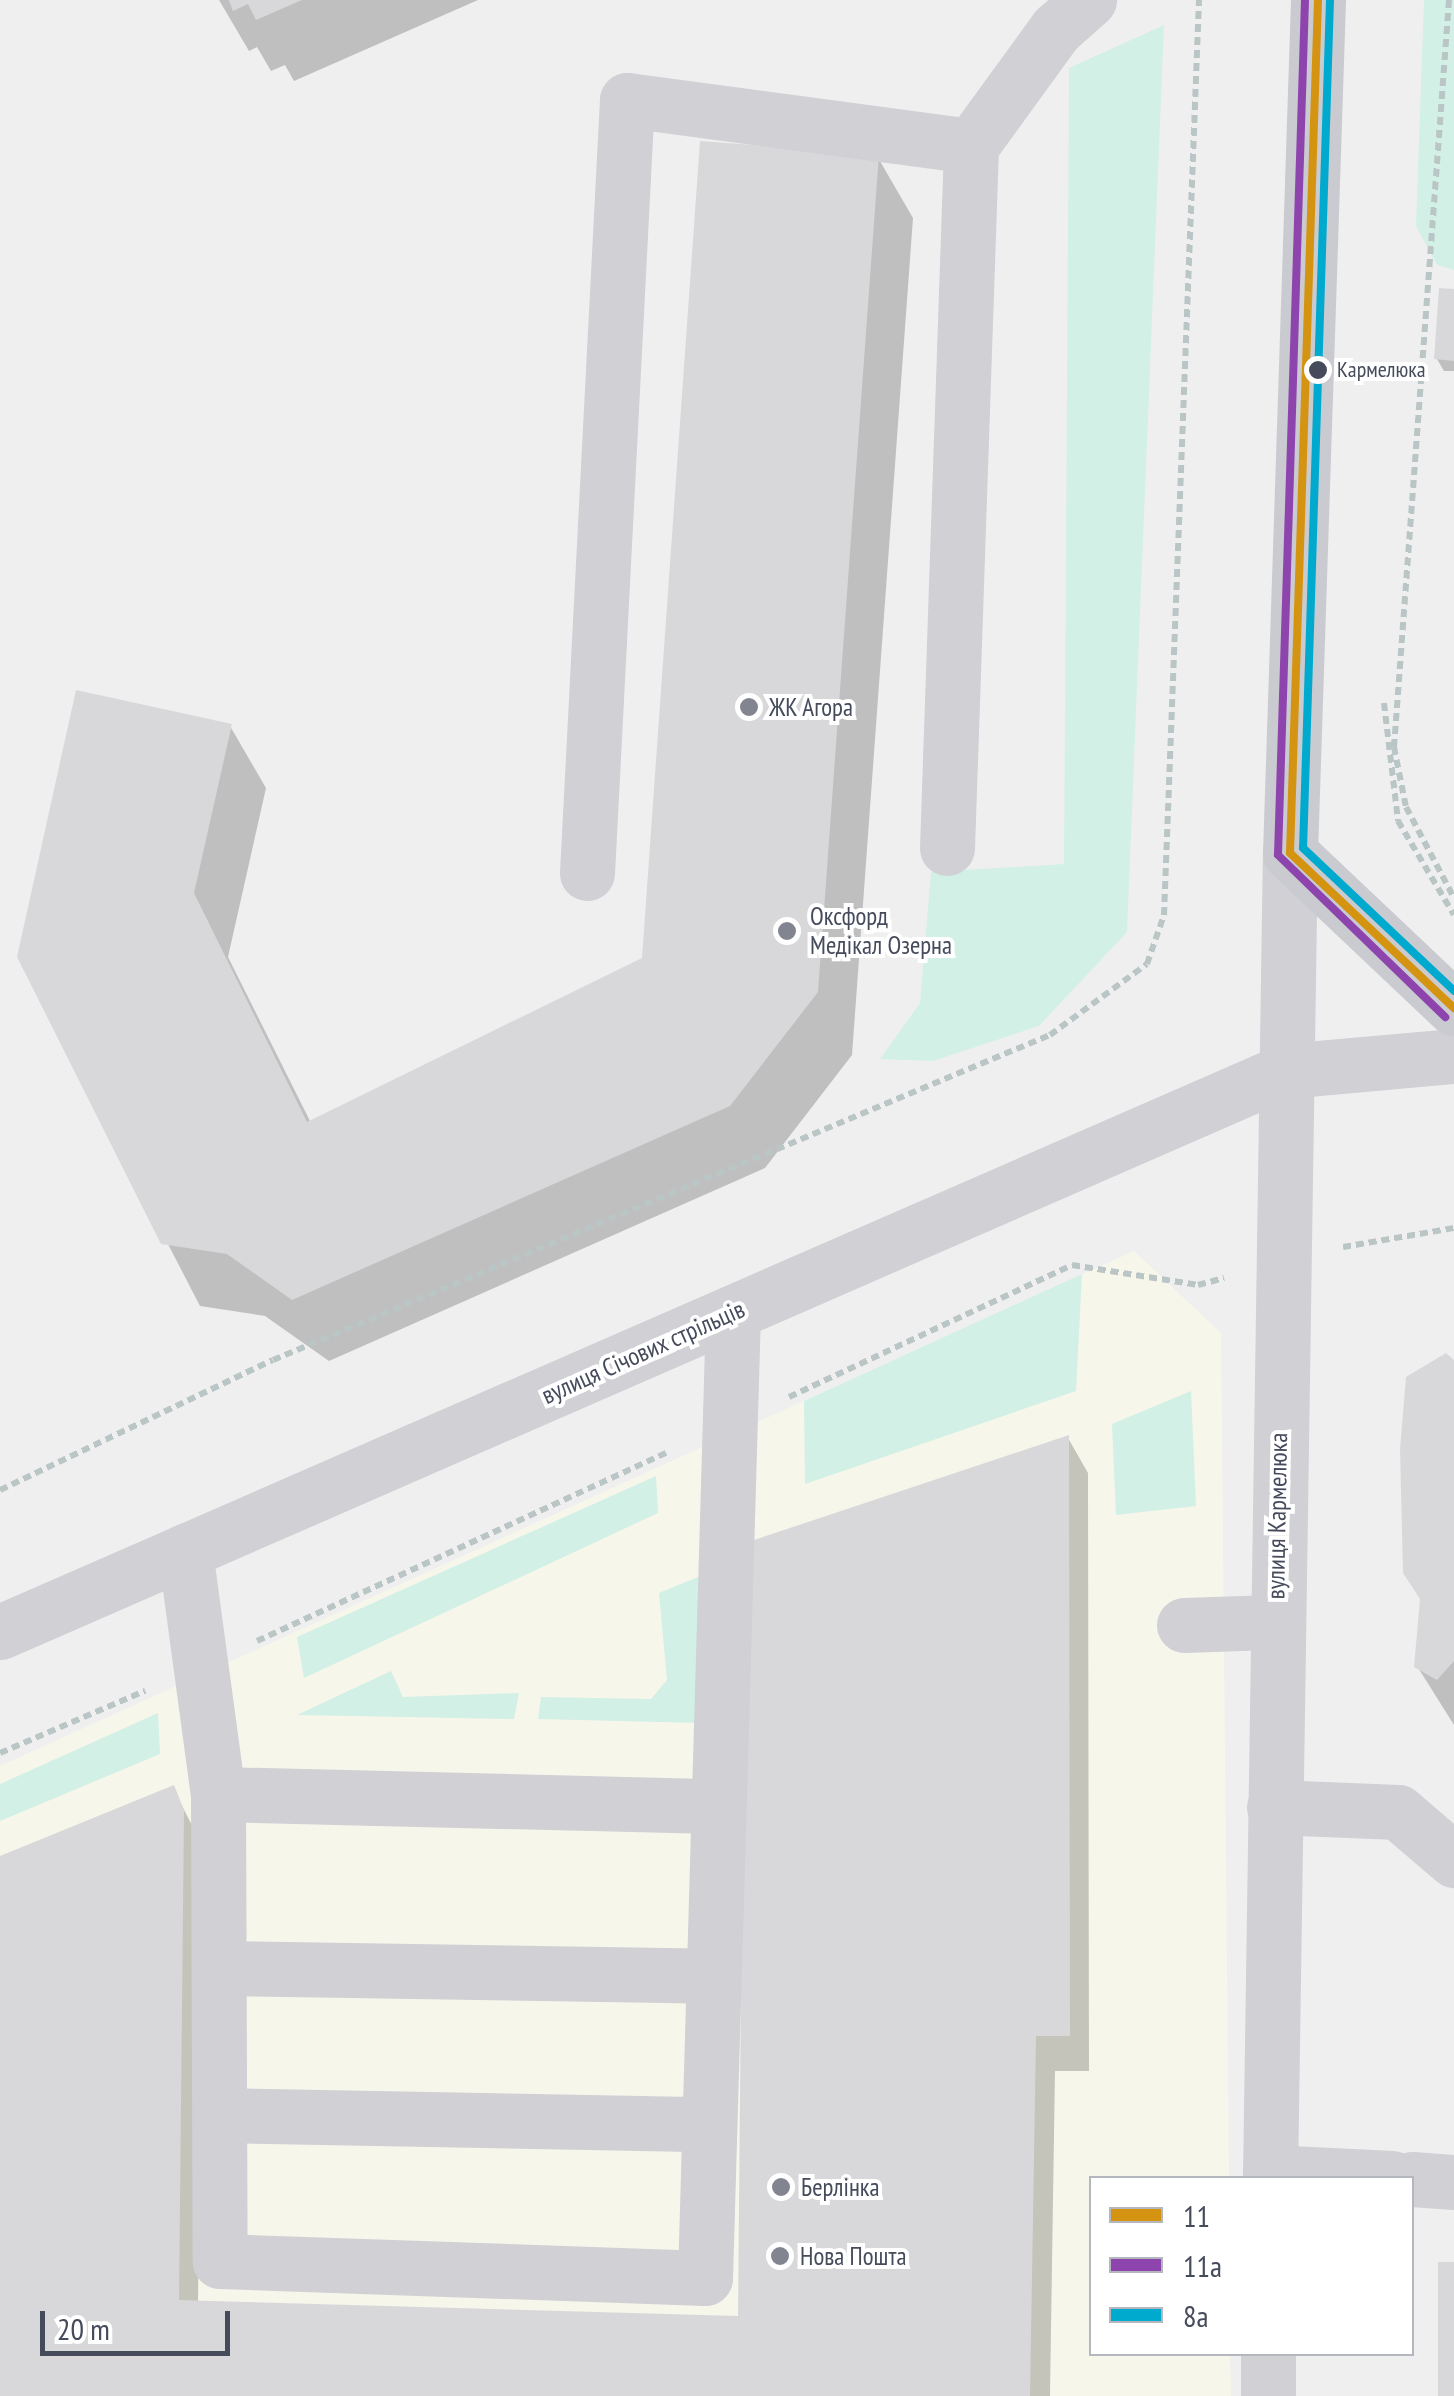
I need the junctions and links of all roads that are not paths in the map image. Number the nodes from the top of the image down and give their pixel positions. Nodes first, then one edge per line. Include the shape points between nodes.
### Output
1 (1089, 0) edge
2 (1318, 0) edge
3 (970, 146) junction
4 (946, 848) dead end
5 (1290, 853) junction
6 (587, 874) dead end
7 (1454, 1008) edge
8 (1454, 1056) edge
9 (1285, 1071) junction
10 (732, 1312) junction
11 (185, 1551) junction
12 (1276, 1622) junction
13 (1184, 1625) dead end
14 (0, 1632) edge
15 (218, 1794) junction
16 (714, 1806) junction
17 (1274, 1807) junction
18 (1454, 1860) edge
19 (220, 1968) junction
20 (712, 1976) junction
21 (220, 2115) junction
22 (706, 2124) junction
23 (1270, 2175) edge
24 (1311, 2176) edge
25 (1414, 2180) edge
26 (1454, 2182) edge
27 (1268, 2356) edge
28 (1268, 2396) edge

1 - 3 street via 1056,29
2 - 5 main road
3 - 4 street
3 - 6 street via 626,100
5 - 7 main road
5 - 9 street, вулиця Кармелюка
8 - 9 street, вулиця Січових стрільців
9 - 10 street, вулиця Січових стрільців
9 - 12 street, вулиця Кармелюка
10 - 11 street, вулиця Січових стрільців
10 - 16 street
11 - 14 street, вулиця Січових стрільців
11 - 15 street
12 - 13 street
12 - 17 street, вулиця Кармелюка
15 - 16 street
15 - 19 street
16 - 20 street
17 - 18 street via 1398,1812
17 - 23 street, вулиця Кармелюка
19 - 20 street
19 - 21 street
20 - 22 street
21 - 22 street
21 - 22 street via 220,2261 704,2278
23 - 24 street
25 - 26 street
27 - 28 street

